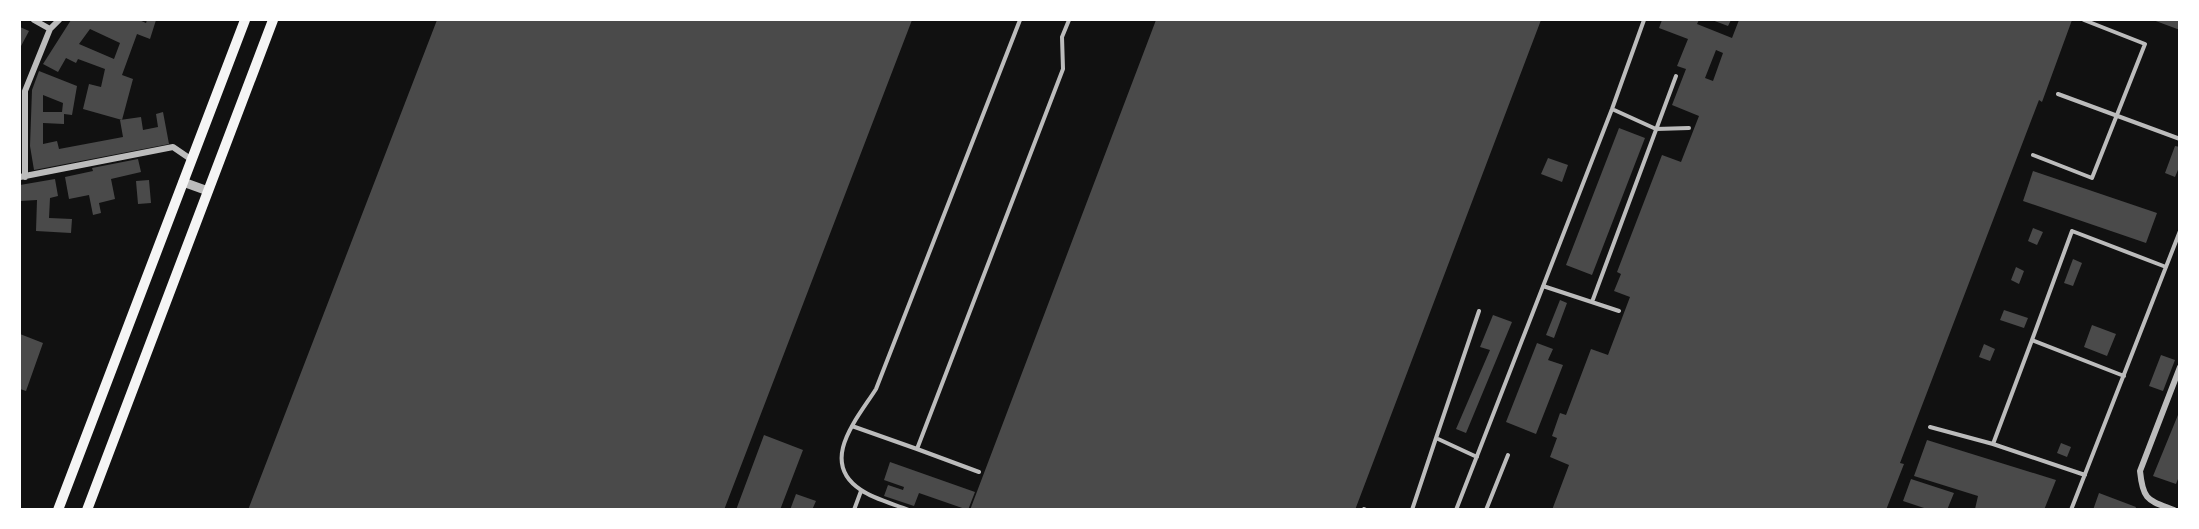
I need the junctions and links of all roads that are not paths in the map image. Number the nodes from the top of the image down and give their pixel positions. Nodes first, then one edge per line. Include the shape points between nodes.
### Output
1 (34, 20) edge
2 (59, 20) edge
3 (245, 20) edge
4 (273, 20) edge
5 (1020, 20) edge
6 (1069, 20) edge
7 (1644, 20) edge
8 (2084, 20) edge
9 (50, 29) junction
10 (1676, 76) dead end
11 (2058, 94) dead end
12 (1612, 109) junction
13 (2116, 116) junction
14 (1689, 128) dead end
15 (1656, 129) junction
16 (2180, 139) edge
17 (2033, 155) dead end
18 (192, 160) junction
19 (22, 177) edge
20 (183, 182) junction
21 (208, 191) junction
22 (2180, 231) edge
23 (2166, 267) junction
24 (1543, 286) junction
25 (1592, 302) junction
26 (1479, 311) dead end
27 (1619, 311) dead end
28 (2032, 340) junction
29 (2180, 367) edge
30 (2124, 376) junction
31 (852, 426) junction
32 (1930, 427) dead end
33 (1436, 438) junction
34 (1993, 444) junction
35 (917, 449) junction
36 (1508, 455) dead end
37 (1477, 457) junction
38 (979, 472) dead end
39 (2085, 476) junction
40 (861, 491) junction
41 (58, 510) edge
42 (87, 510) edge
43 (855, 510) edge
44 (909, 510) edge
45 (1412, 510) edge
46 (1456, 510) edge
47 (1486, 510) edge
48 (2072, 510) edge
49 (2174, 510) edge

1 - 9 street
2 - 9 street
3 - 18 main road
4 - 21 main road
5 - 31 lane via 876,389
6 - 35 lane via 1062,37 1063,69
7 - 12 lane
8 - 13 lane via 2145,44
9 - 19 street via 25,91
10 - 15 lane
11 - 13 lane
12 - 15 lane
12 - 24 lane
13 - 16 lane
13 - 17 lane via 2092,178
14 - 15 lane
15 - 25 lane
18 - 19 street via 173,147
18 - 20 main road
20 - 21 street
20 - 41 main road
21 - 42 main road
22 - 23 lane
23 - 28 lane via 2072,231
23 - 30 lane
24 - 25 lane
24 - 37 lane
25 - 27 lane
26 - 33 lane
28 - 30 lane
28 - 34 lane
29 - 49 street via 2140,471 2142,488 2150,501
30 - 39 lane
31 - 35 lane
31 - 40 lane via 841,463 847,477
32 - 34 lane
33 - 37 lane
33 - 45 lane
34 - 39 lane
35 - 38 lane
36 - 47 lane
37 - 46 lane
39 - 48 lane
40 - 43 lane
40 - 44 lane

